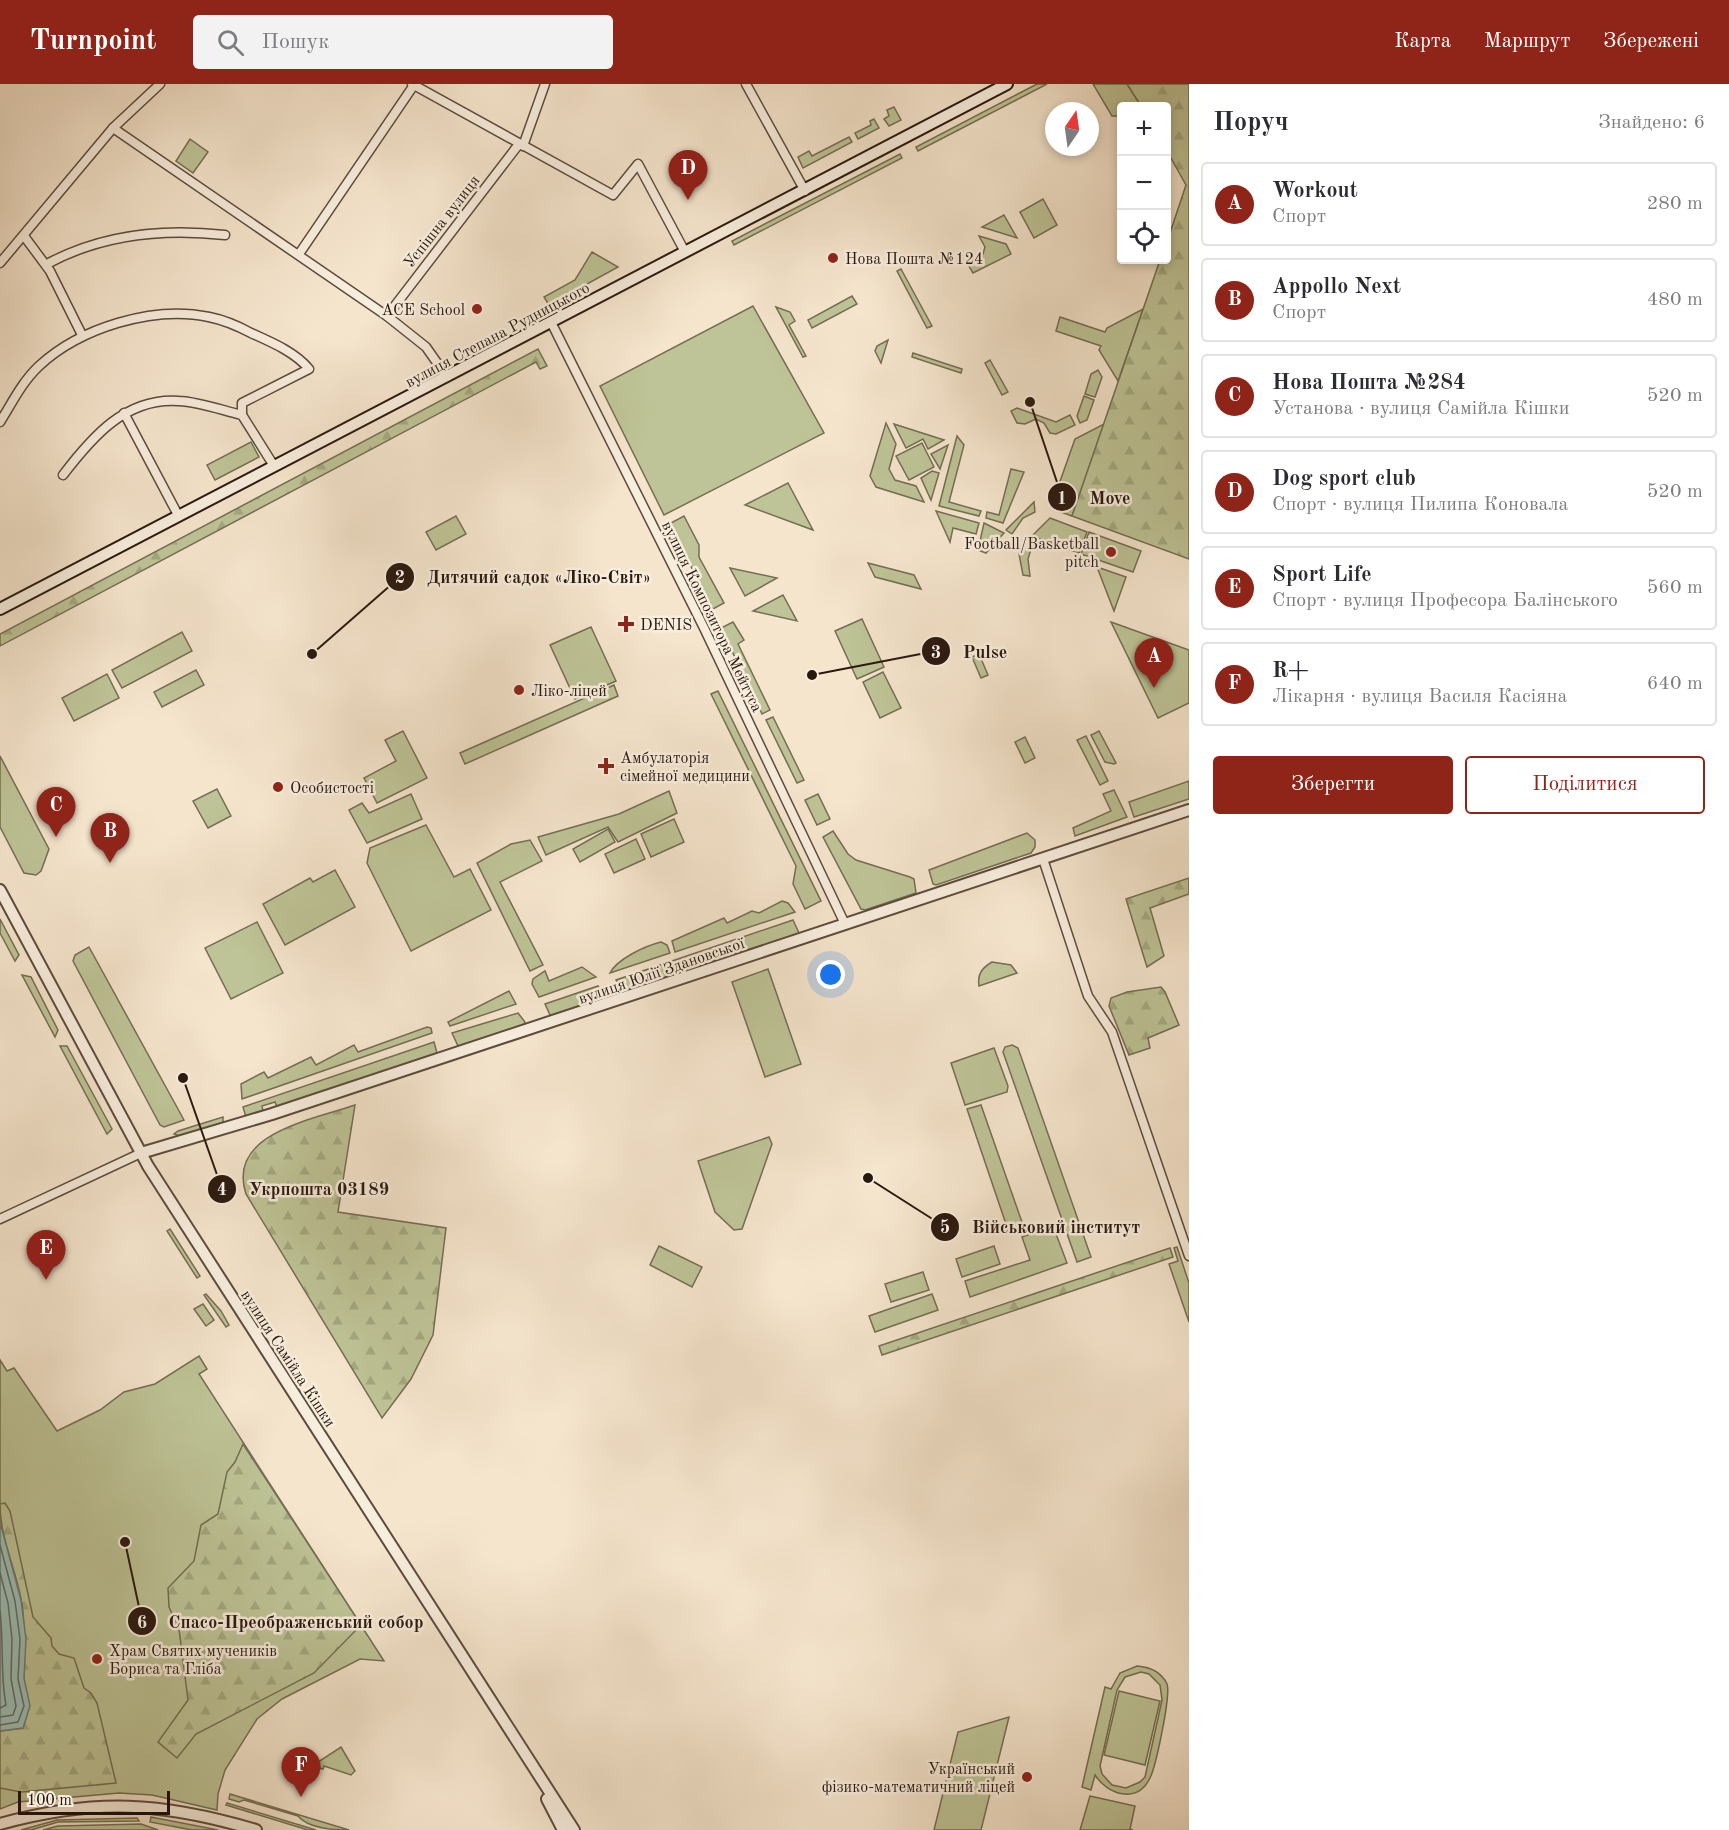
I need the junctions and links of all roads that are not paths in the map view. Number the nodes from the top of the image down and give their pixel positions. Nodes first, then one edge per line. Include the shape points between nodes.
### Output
1 (160, 84) edge
2 (545, 84) edge
3 (746, 84) edge
4 (1007, 84) edge
5 (413, 85) edge
6 (112, 128) junction
7 (521, 145) junction
8 (805, 191) junction
9 (225, 235) dead end
10 (24, 236) junction
11 (685, 252) junction
12 (299, 254) junction
13 (1, 261) edge
14 (46, 264) junction
15 (387, 316) junction
16 (551, 322) junction
17 (82, 335) junction
18 (447, 377) junction
19 (124, 412) junction
20 (242, 415) junction
21 (0, 422) edge
22 (274, 466) junction
23 (63, 475) dead end
24 (178, 515) junction
25 (0, 609) edge
26 (1189, 810) edge
27 (1043, 859) junction
28 (0, 890) edge
29 (845, 924) junction
30 (141, 1153) junction
31 (0, 1219) edge
32 (1189, 1256) edge
33 (524, 1753) junction
34 (0, 1824) edge
35 (256, 1830) edge
36 (563, 1830) edge
37 (574, 1830) edge

1 - 6 street
2 - 7 street, Успішна вулиця
3 - 8 street
4 - 8 street, вулиця Степана Рудницького
5 - 7 street
5 - 12 street
6 - 10 street
6 - 12 street
7 - 11 street via 613,195 638,164
7 - 15 street, Успішна вулиця
8 - 11 street, вулиця Степана Рудницького
9 - 14 street via 164,231 140,234 84,248
10 - 13 street
10 - 14 street
11 - 16 street, вулиця Степана Рудницького
12 - 15 street
14 - 17 street
15 - 18 street via 426,347
16 - 18 street, вулиця Степана Рудницького
16 - 29 street, вулиця Композитора Мейтуса via 704,628
17 - 20 street via 121,322 162,315 208,316 264,338 303,361 309,369 242,403
17 - 21 street via 32,373
18 - 22 street, вулиця Степана Рудницького
19 - 20 street via 177,400
19 - 23 street via 95,435
19 - 24 street
20 - 22 street
22 - 24 street, вулиця Степана Рудницького
24 - 25 street, вулиця Степана Рудницького
26 - 27 street, вулиця Юлії Здановської
27 - 29 street, вулиця Юлії Здановської
27 - 32 street via 1088,996 1112,1032
28 - 30 street, вулиця Самійла Кішки
29 - 30 street, вулиця Юлії Здановської via 272,1114
30 - 31 street
30 - 33 street, вулиця Самійла Кішки
33 - 36 street
33 - 37 street, вулиця Самійла Кішки
34 - 35 street via 54,1811 115,1804 176,1810

